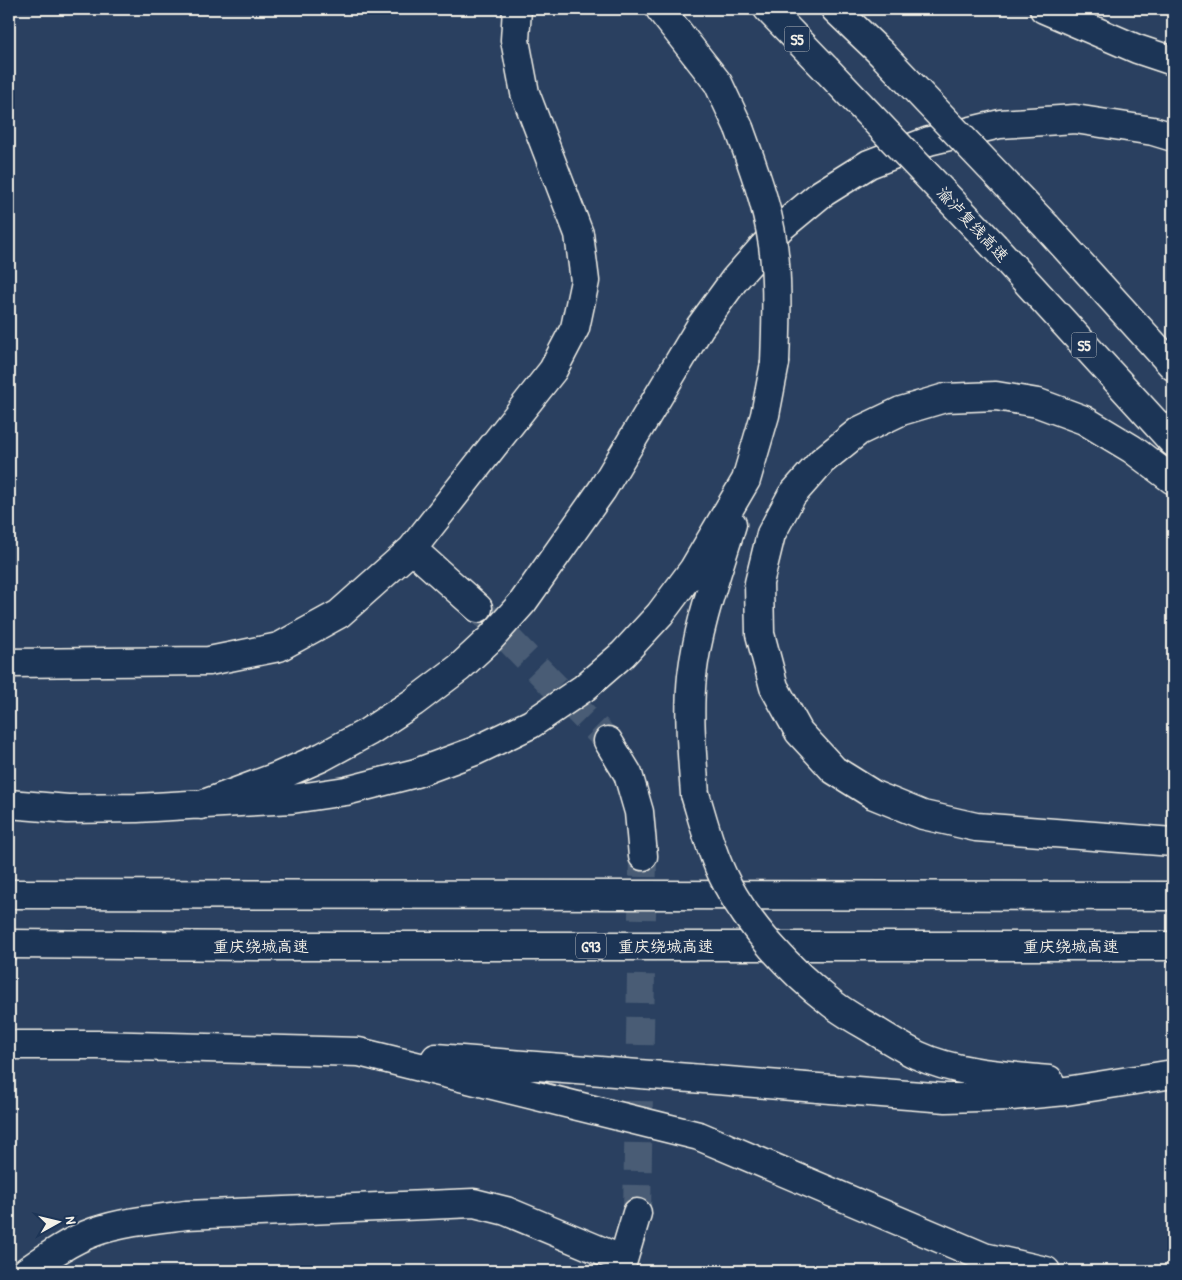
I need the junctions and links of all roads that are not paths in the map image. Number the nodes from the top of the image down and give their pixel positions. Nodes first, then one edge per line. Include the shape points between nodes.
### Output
1 (517, 9) edge
2 (660, 9) edge
3 (768, 9) edge
4 (835, 9) edge
5 (1044, 9) edge
6 (1173, 62) edge
7 (1173, 137) edge
8 (1173, 366) edge
9 (1173, 442) edge
10 (746, 480) junction
11 (1173, 480) edge
12 (412, 550) junction
13 (478, 608) tunnel mouth
14 (9, 663) edge
15 (608, 741) tunnel mouth
16 (9, 804) edge
17 (201, 806) junction
18 (1173, 842) edge
19 (643, 856) tunnel mouth
20 (9, 894) edge
21 (1173, 896) edge
22 (9, 944) edge
23 (1173, 946) edge
24 (9, 1045) edge
25 (360, 1052) junction
26 (1173, 1074) edge
27 (637, 1212) tunnel mouth
28 (27, 1271) edge
29 (1046, 1271) edge

1 - 12 main road via 515,40 525,93 579,234 585,281 575,328 553,370
2 - 10 main road, bridge via 718,83 756,173 767,214 775,263 775,364 765,415
3 - 9 main road, 渝泸复线高速 / S5, bridge via 995,247
4 - 8 main road, bridge via 1047,227
5 - 6 main road
7 - 17 main road via 1075,119 1000,124 929,141 869,164 821,194 780,228 700,327 602,490 523,602 490,640 452,674 368,732 322,757
10 - 17 main road via 693,570 660,614 623,654 584,688 532,724 475,751 416,773 346,791
10 - 26 main road, bridge via 701,629 692,676 690,734 695,794 709,840 727,884 752,922 795,972 830,1002 918,1056 958,1068 1009,1077 1064,1081
11 - 18 main road via 1132,449 1084,420 1038,403 996,396 945,398 901,411 859,431 822,461 792,495 771,534 759,583 760,634 774,687 799,732 834,770 874,795 923,815 976,827
12 - 13 main road
12 - 14 main road via 339,614 279,647 209,661
15 - 19 main road via 628,774 639,812
16 - 17 main road via 68,809
20 - 21 main road
22 - 23 main road, 重庆绕城高速 / G93
24 - 25 main road
25 - 26 main road via 946,1098 1066,1092
25 - 29 main road via 699,1136 984,1257
27 - 28 main road via 623,1260 506,1211 474,1203 186,1215 140,1221 93,1232 49,1255

